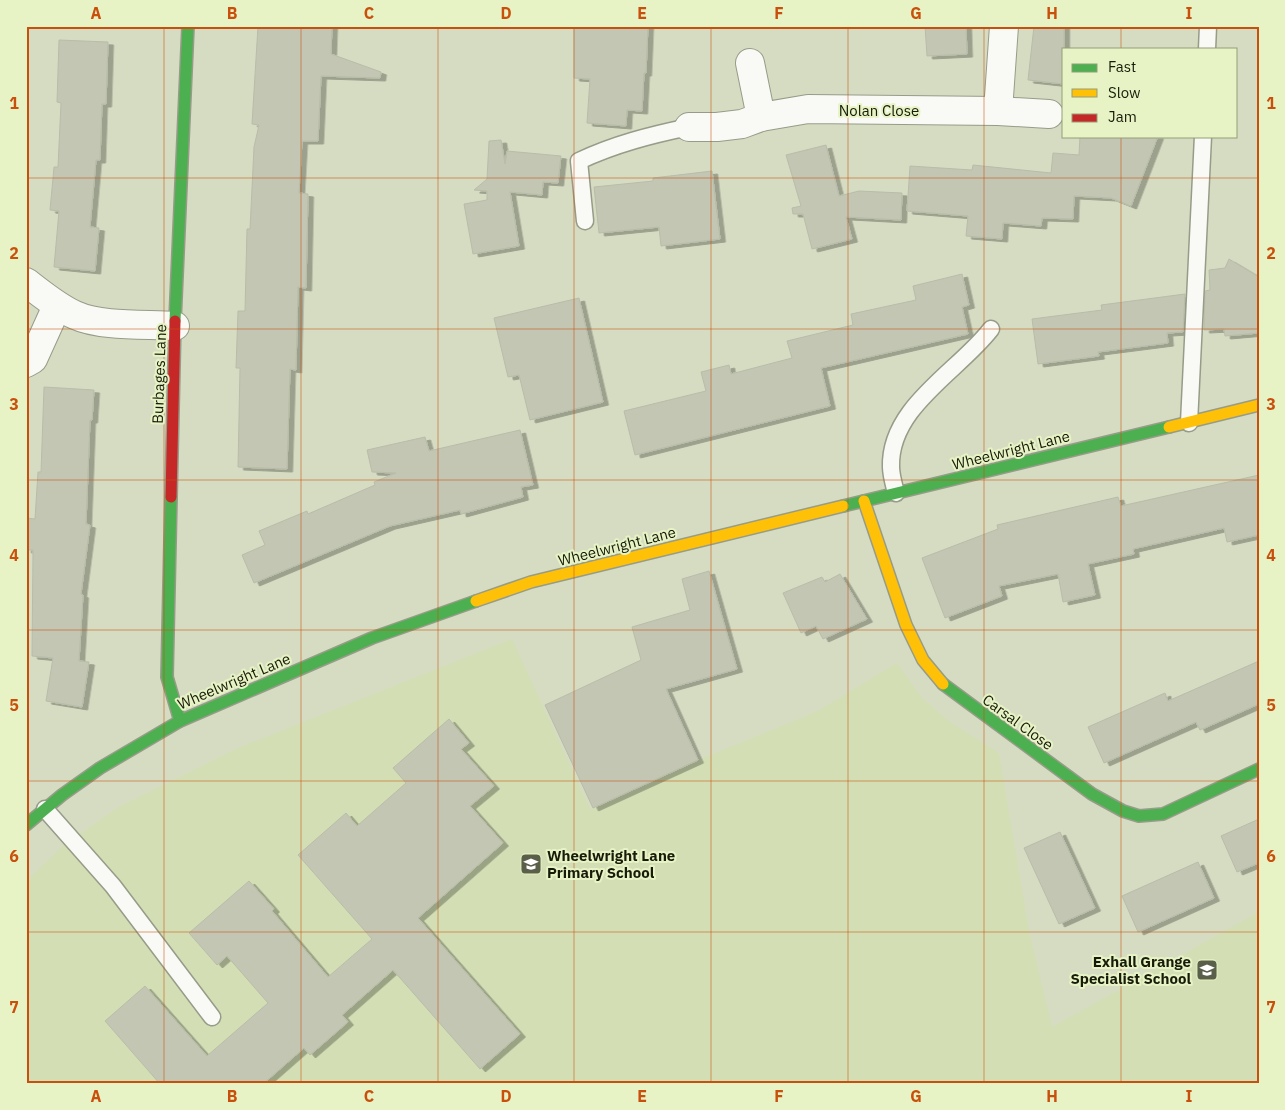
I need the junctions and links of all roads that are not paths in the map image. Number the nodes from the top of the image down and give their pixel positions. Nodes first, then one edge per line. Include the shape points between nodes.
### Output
1 (188, 26) edge
2 (1004, 26) edge
3 (1208, 26) edge
4 (1207, 48) edge
5 (750, 63) dead end
6 (998, 111) junction
7 (1049, 114) dead end
8 (761, 117) junction
9 (690, 127) joint
10 (1203, 138) edge
11 (585, 222) dead end
12 (26, 282) edge
13 (57, 306) junction
14 (175, 326) junction
15 (991, 329) dead end
16 (26, 363) edge
17 (1259, 405) edge
18 (1189, 423) junction
19 (896, 494) junction
20 (864, 501) junction
21 (180, 721) junction
22 (1259, 769) edge
23 (45, 809) junction
24 (26, 825) edge
25 (212, 1017) dead end

1 - 14 street, Burbages Lane
2 - 6 street
3 - 4 lane
5 - 8 street
6 - 7 street, Nolan Close
6 - 8 street, Nolan Close via 808,109
8 - 9 street, Nolan Close via 717,128
9 - 11 lane via 647,136 579,161
10 - 18 lane
12 - 13 street
13 - 14 street via 77,316 103,322
13 - 16 street via 33,359
14 - 21 street, Burbages Lane via 167,677
15 - 19 lane via 977,347 916,404 896,436 891,466
17 - 18 street, Wheelwright Lane
18 - 19 street, Wheelwright Lane
19 - 20 street, Wheelwright Lane
20 - 21 street, Wheelwright Lane via 531,582 372,638
20 - 22 street, Carsal Close via 906,625 922,660 947,688 1092,794 1139,816 1163,814
21 - 23 street, Wheelwright Lane via 112,759
23 - 24 street, Wheelwright Lane
23 - 25 lane via 113,886

